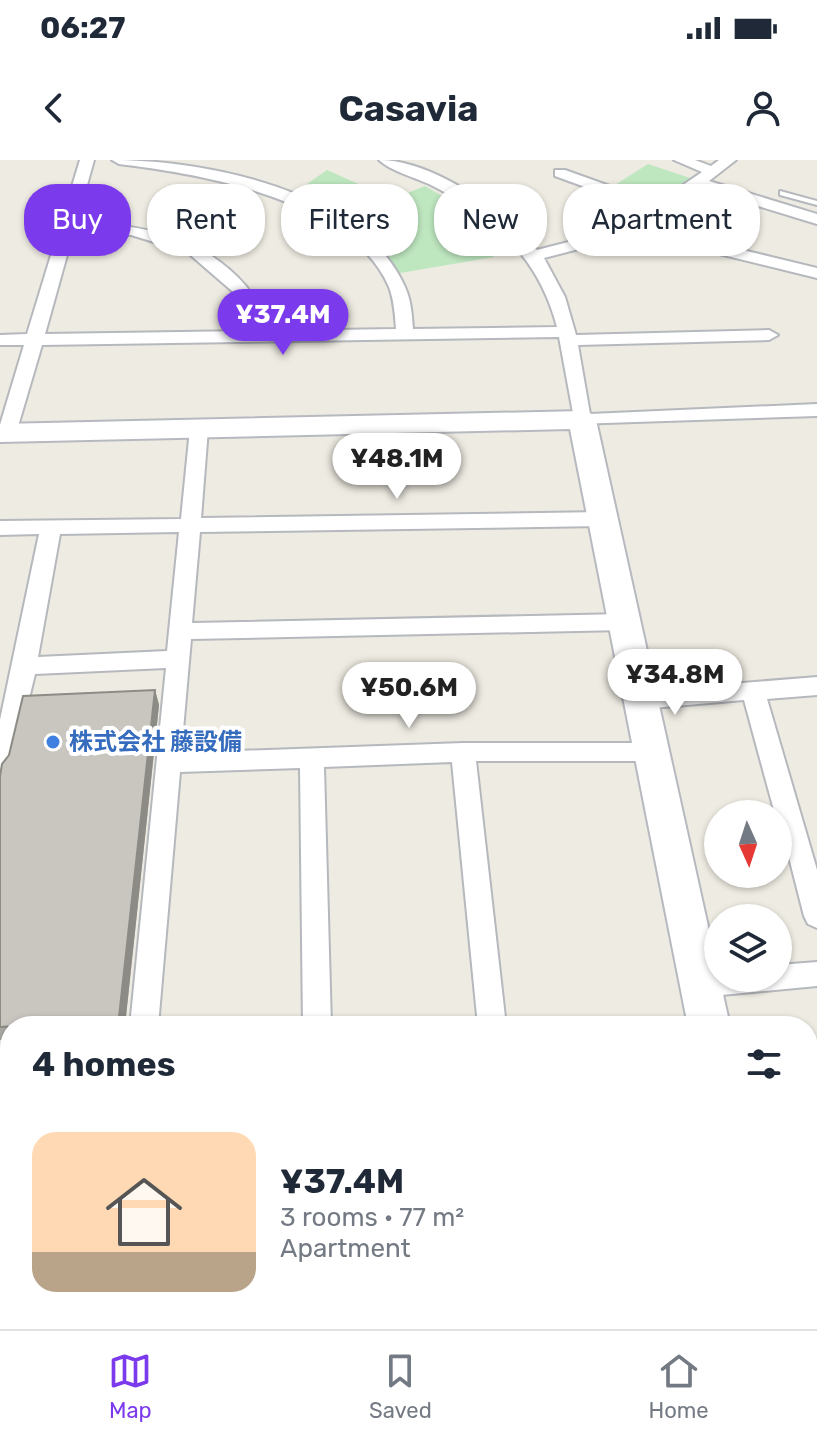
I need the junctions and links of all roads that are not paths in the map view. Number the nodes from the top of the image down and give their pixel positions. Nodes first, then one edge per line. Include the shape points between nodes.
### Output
1 (87, 160) edge
2 (119, 160) edge
3 (386, 160) edge
4 (681, 160) edge
5 (729, 160) edge
6 (715, 172) junction
7 (560, 173) dead end
8 (699, 183) joint
9 (80, 184) edge
10 (441, 184) edge
11 (590, 184) edge
12 (783, 193) dead end
13 (817, 203) edge
14 (817, 219) edge
15 (131, 230) edge
16 (59, 256) edge
17 (533, 256) edge
18 (747, 256) edge
19 (817, 273) edge
20 (405, 334) junction
21 (769, 335) dead end
22 (257, 336) junction
23 (566, 336) junction
24 (34, 339) junction
25 (0, 340) edge
26 (817, 410) edge
27 (582, 420) junction
28 (199, 429) junction
29 (3, 433) edge
30 (603, 519) junction
31 (191, 526) junction
32 (51, 527) junction
33 (0, 528) edge
34 (624, 622) junction
35 (181, 631) junction
36 (177, 659) junction
37 (25, 666) junction
38 (817, 686) edge
39 (753, 691) junction
40 (641, 700) junction
41 (463, 752) junction
42 (651, 752) junction
43 (312, 757) junction
44 (168, 763) junction
45 (0, 769) edge
46 (817, 916) edge
47 (817, 974) edge
48 (792, 976) edge
49 (700, 984) junction
50 (704, 984) edge
51 (145, 1016) edge
52 (317, 1016) edge
53 (491, 1016) edge
54 (707, 1016) edge

1 - 9 street
2 - 20 street via 221,177 271,190 319,211 364,242 395,281
3 - 10 street
4 - 6 street
5 - 6 street
6 - 8 street
7 - 11 street
8 - 14 street
12 - 13 lane
15 - 22 street via 193,249 240,289
16 - 24 street
17 - 23 street via 551,283
18 - 19 street
20 - 22 street
20 - 23 street
21 - 23 street
22 - 24 street
23 - 27 street
24 - 25 street
24 - 29 street
26 - 27 street
27 - 28 street
27 - 30 street
28 - 29 street
28 - 31 street
30 - 31 street
30 - 34 street
31 - 32 street
31 - 35 street
32 - 33 street
32 - 37 street
34 - 35 street
34 - 40 street
35 - 36 street
36 - 37 street
36 - 44 street
37 - 45 street
38 - 39 street
39 - 40 street
39 - 46 street
40 - 42 street
41 - 42 street
41 - 43 street
41 - 53 street
42 - 49 street
43 - 44 street
43 - 52 street
44 - 51 street
47 - 48 street
49 - 50 street
49 - 54 street

